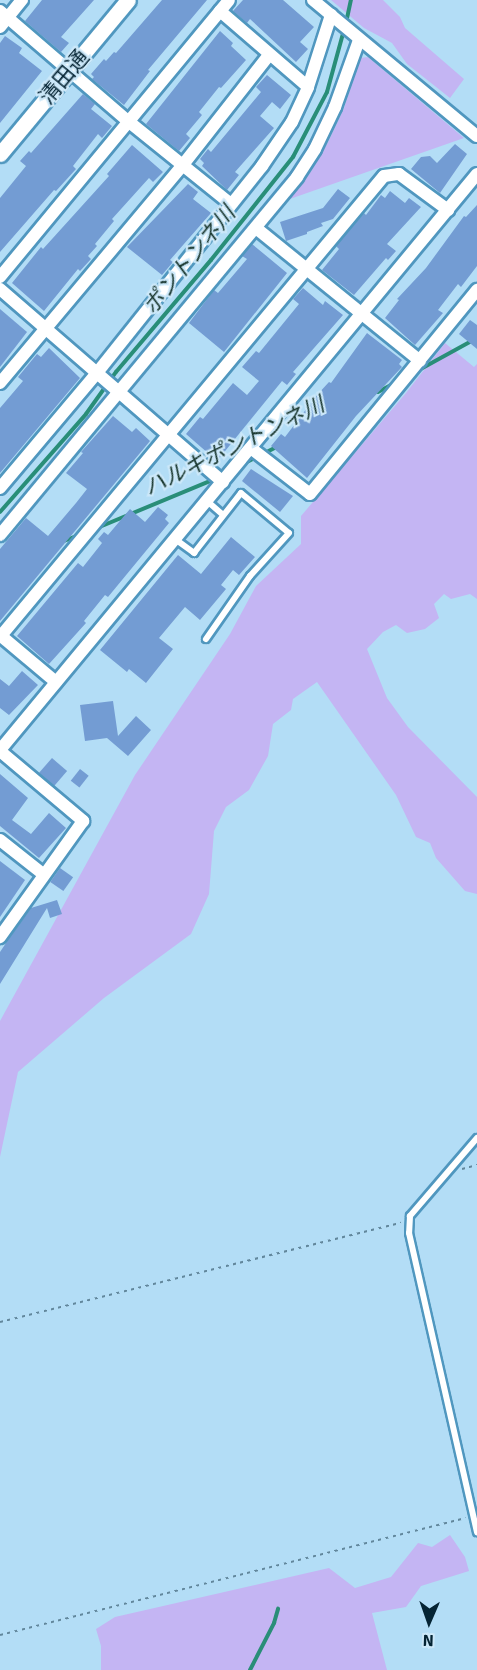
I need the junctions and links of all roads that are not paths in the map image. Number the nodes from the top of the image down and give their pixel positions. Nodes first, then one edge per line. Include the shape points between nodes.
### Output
1 (22, 0) edge
2 (128, 0) edge
3 (229, 0) edge
4 (313, 0) edge
5 (220, 11) junction
6 (3, 19) edge
7 (335, 19) junction
8 (356, 37) junction
9 (269, 56) junction
10 (70, 71) junction
11 (308, 87) junction
12 (129, 122) junction
13 (477, 136) edge
14 (0, 154) edge
15 (182, 166) junction
16 (477, 174) edge
17 (231, 204) junction
18 (448, 210) junction
19 (256, 228) junction
20 (306, 268) junction
21 (0, 277) edge
22 (0, 289) edge
23 (477, 290) edge
24 (472, 306) edge
25 (362, 316) junction
26 (46, 328) junction
27 (420, 361) junction
28 (98, 377) junction
29 (0, 383) edge
30 (116, 392) junction
31 (168, 435) junction
32 (252, 449) junction
33 (223, 482) junction
34 (0, 488) edge
35 (207, 501) junction
36 (224, 515) junction
37 (0, 535) edge
38 (175, 539) junction
39 (0, 636) edge
40 (206, 639) dead end
41 (56, 682) junction
42 (0, 751) edge
43 (0, 840) edge
44 (43, 874) junction
45 (1, 932) edge
46 (477, 1138) edge
47 (477, 1532) edge

1 - 6 street
2 - 10 street, 清田通
3 - 5 street
4 - 7 street
5 - 9 street
5 - 12 street
6 - 10 street
7 - 8 street
7 - 11 street
8 - 13 street
8 - 19 street via 335,107 315,149
9 - 11 street
9 - 15 street
10 - 12 street
10 - 14 street, 清田通
11 - 17 street via 292,122
12 - 15 street
12 - 21 street
15 - 17 street
15 - 26 street
16 - 18 street
17 - 28 street
18 - 20 street via 399,174 384,176
18 - 25 street
19 - 20 street
19 - 30 street
20 - 25 street
20 - 31 street
22 - 26 street
23 - 24 street
24 - 27 street
25 - 27 street
25 - 32 street
26 - 28 street
26 - 29 street
27 - 32 street via 310,494
28 - 30 street
28 - 34 street
30 - 31 street
30 - 37 street
31 - 33 street
31 - 39 street
32 - 33 street
33 - 35 street
35 - 36 lane
35 - 38 street
36 - 38 lane via 194,553
36 - 40 lane via 241,493 288,533 250,576
38 - 41 street
39 - 41 street
41 - 42 street
42 - 44 street via 83,821
43 - 44 street
44 - 45 street
46 - 47 lane via 429,1191 410,1216 409,1225

